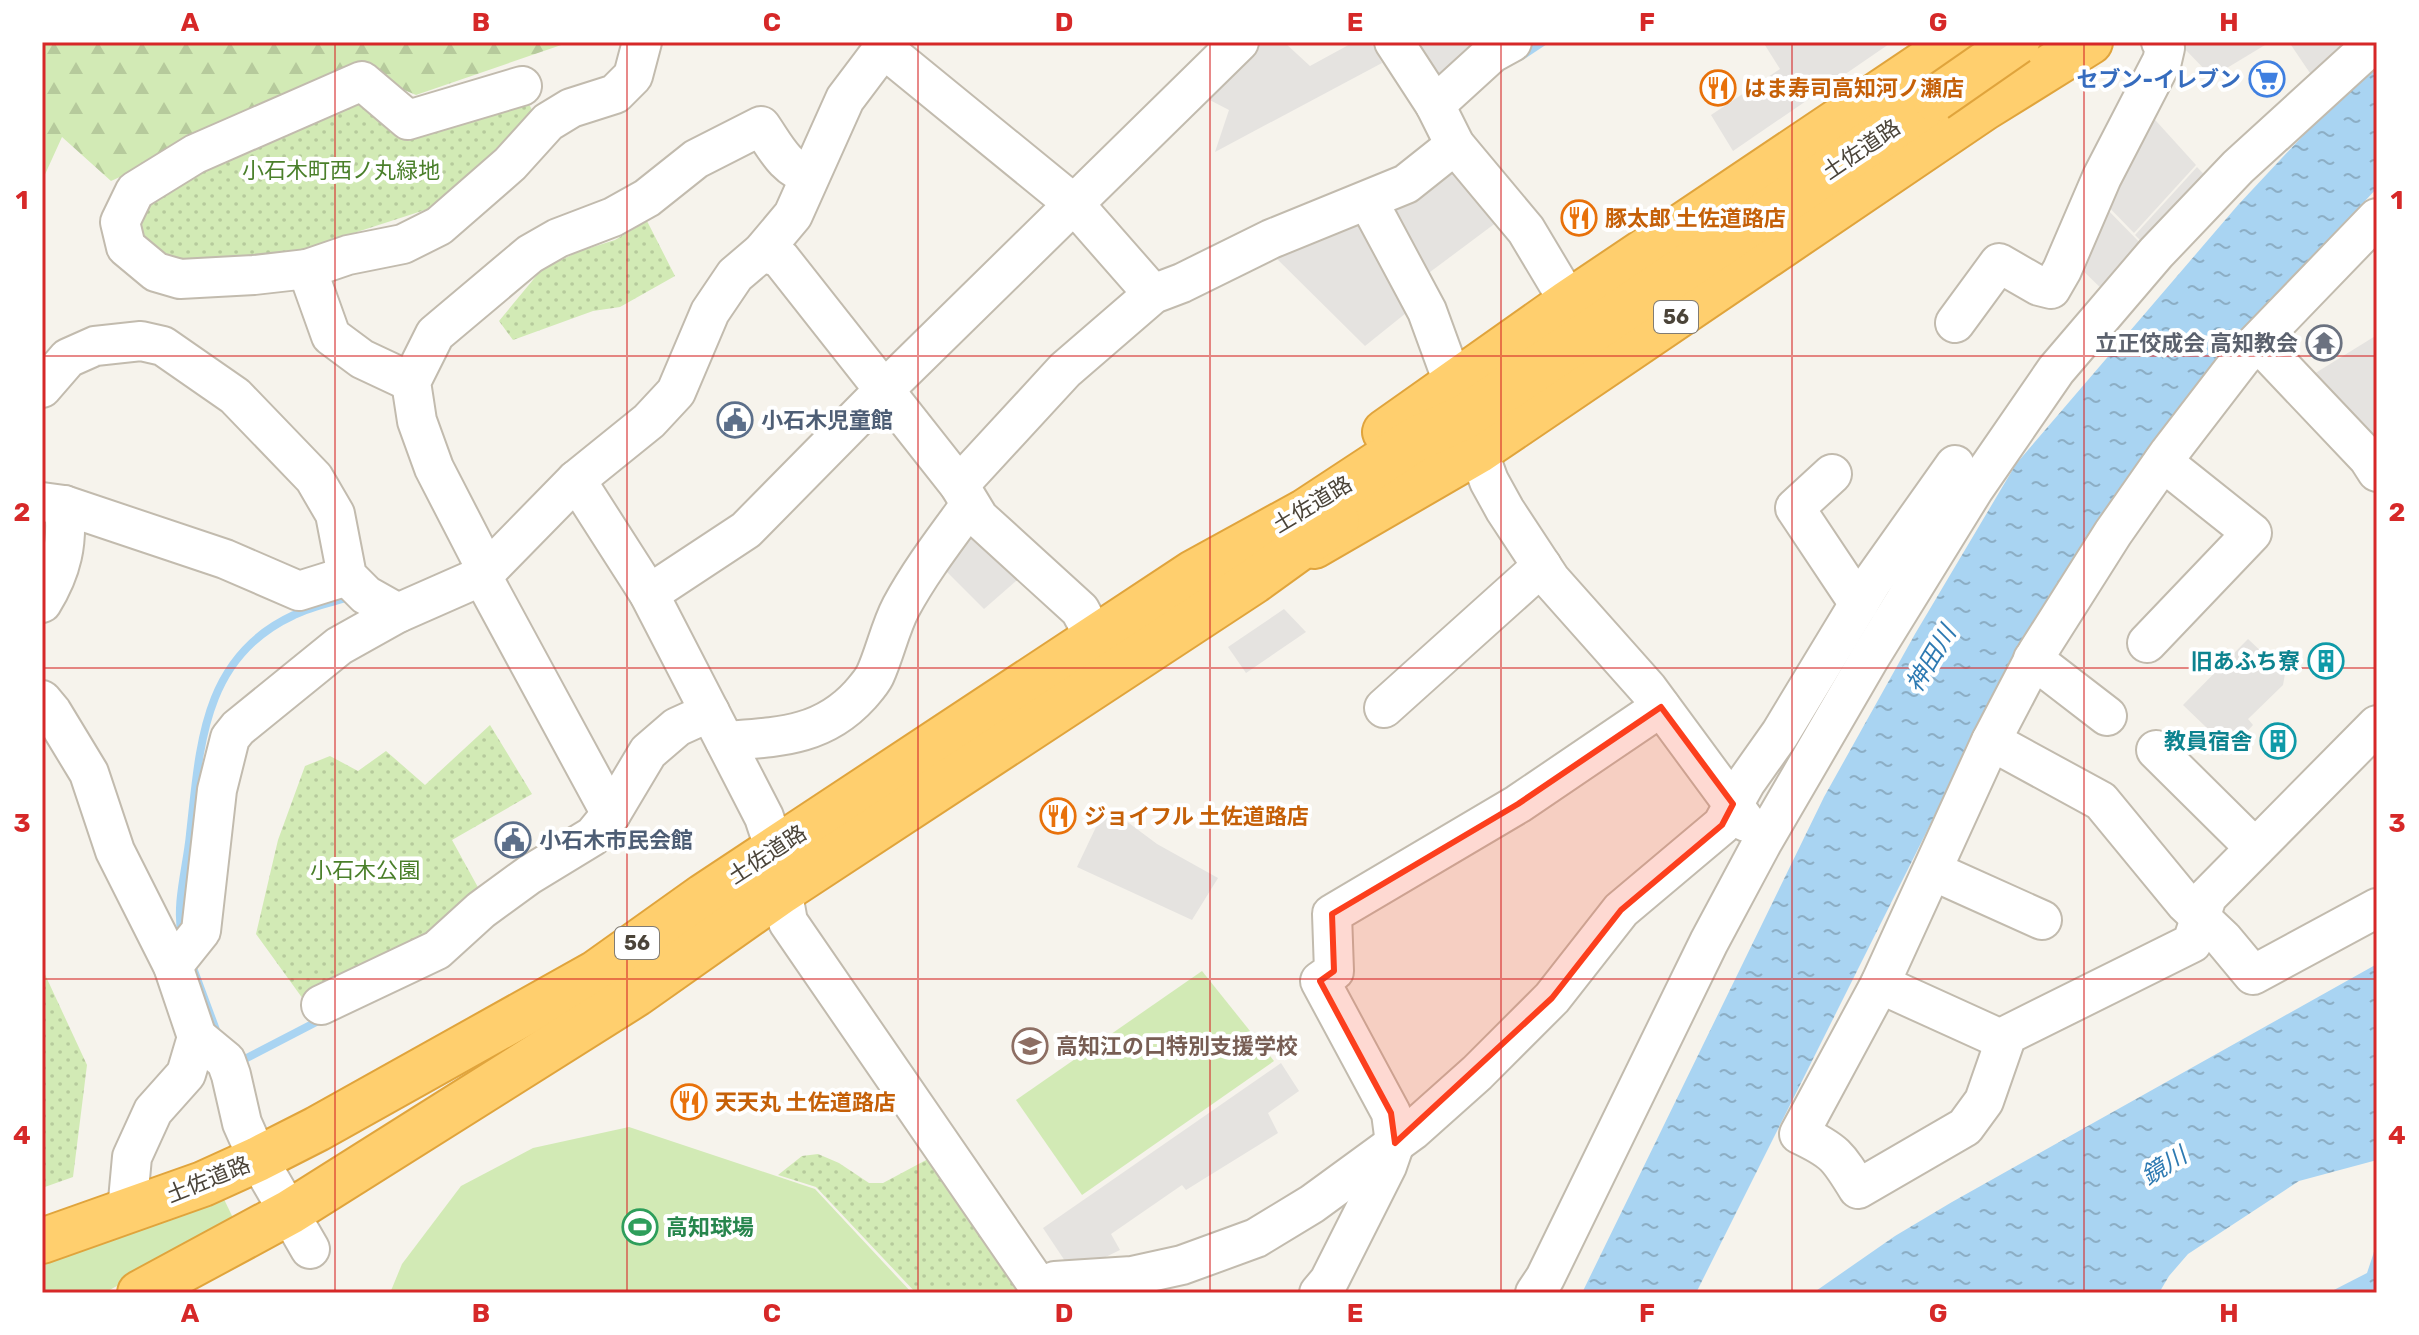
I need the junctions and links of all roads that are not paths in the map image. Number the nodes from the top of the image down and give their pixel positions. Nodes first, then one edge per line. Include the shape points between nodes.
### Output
1 (642, 42) edge
2 (1239, 42) edge
3 (1394, 42) edge
4 (1512, 42) edge
5 (2017, 42) edge
6 (2090, 42) edge
7 (2161, 42) edge
8 (2375, 42) edge
9 (886, 45) edge
10 (1951, 45) edge
11 (522, 86) dead end
12 (1984, 108) junction
13 (1446, 124) junction
14 (799, 171) junction
15 (1368, 201) junction
16 (1074, 204) junction
17 (2377, 218) edge
18 (762, 252) junction
19 (307, 269) junction
20 (1153, 294) junction
21 (1569, 302) junction
22 (1955, 323) dead end
23 (2258, 342) junction
24 (411, 382) junction
25 (42, 388) edge
26 (883, 391) junction
27 (1465, 417) junction
28 (2163, 462) junction
29 (1955, 465) dead end
30 (2377, 472) edge
31 (1832, 474) dead end
32 (576, 480) junction
33 (965, 495) junction
34 (53, 503) edge
35 (480, 562) junction
36 (1542, 566) junction
37 (347, 576) junction
38 (649, 594) junction
39 (42, 603) edge
40 (1859, 604) junction
41 (398, 613) junction
42 (1095, 638) junction
43 (2147, 643) dead end
44 (2033, 659) junction
45 (42, 700) edge
46 (1661, 707) junction
47 (1384, 708) dead end
48 (2107, 716) dead end
49 (2377, 725) edge
50 (718, 728) junction
51 (1991, 741) junction
52 (2156, 750) dead end
53 (1733, 804) junction
54 (611, 814) junction
55 (1762, 843) junction
56 (2255, 848) junction
57 (778, 870) junction
58 (1933, 871) junction
59 (2377, 893) edge
60 (2361, 917) edge
61 (2202, 918) junction
62 (2042, 920) dead end
63 (180, 958) junction
64 (1880, 984) junction
65 (321, 1005) dead end
66 (1990, 1034) dead end
67 (199, 1038) junction
68 (1395, 1143) junction
69 (258, 1159) junction
70 (127, 1211) junction
71 (300, 1230) junction
72 (42, 1241) edge
73 (1041, 1290) edge
74 (140, 1293) edge
75 (1319, 1293) edge
76 (1535, 1293) edge

1 - 19 street via 633,76 615,94 571,108 548,122 510,164 439,226 403,244
2 - 16 street
3 - 13 street
4 - 13 street via 1492,53
5 - 27 highway, 土佐道路 / 56, bridge
6 - 12 highway, 56
7 - 22 street via 2162,61 2051,289 1999,263
8 - 55 street via 2238,167 2056,370 1950,528
9 - 14 street
9 - 16 street
10 - 12 street
10 - 21 highway, 56
11 - 19 street via 408,120 362,81 195,154 135,191 120,222 126,247 156,272 180,279
12 - 27 highway, 56
13 - 15 street via 1406,184
13 - 21 street via 1526,230
14 - 18 street via 793,215
14 - 24 street via 761,126 696,159 647,198 530,254 435,334
15 - 20 street
15 - 27 street via 1427,311
16 - 20 street
16 - 26 street
17 - 23 street
18 - 26 street via 780,258
18 - 32 street via 735,275 710,312 676,392
19 - 24 street via 331,336 362,359
20 - 33 street via 1065,370
21 - 27 highway, 56
23 - 28 street
23 - 30 street
24 - 35 street via 417,421 434,468
25 - 37 street via 68,358 95,346 141,341 163,346 235,396 314,478 335,514
26 - 33 street
26 - 38 street via 746,530
27 - 36 street via 1489,481
27 - 42 highway, 土佐道路 / 56 via 1414,440
27 - 57 highway, 土佐道路 / 56 via 1425,457 1254,581
28 - 43 street via 2252,533
28 - 44 street
29 - 40 street
31 - 40 street via 1795,508
32 - 35 street
32 - 38 street
33 - 42 street via 979,518 1080,610
33 - 50 street via 906,599 873,680 835,719 786,736
34 - 37 street via 225,559 299,591
34 - 39 street via 67,532 57,579
35 - 41 street
35 - 54 street
36 - 46 street
36 - 47 street via 1425,686
37 - 41 street via 366,595
38 - 50 street
40 - 53 street
41 - 63 street via 339,646 230,738 217,790 201,931
42 - 57 highway, 土佐道路 / 56
44 - 48 street
44 - 51 street
45 - 63 street via 89,773 115,851
46 - 53 street
46 - 68 street via 1518,804 1332,914 1334,971 1320,981 1391,1113
49 - 56 street
50 - 54 street via 677,727 648,752
50 - 57 street via 764,817
51 - 58 street
51 - 61 street via 2101,801
52 - 56 street
53 - 55 street
53 - 68 street via 1722,825 1621,910 1516,1035
54 - 65 street via 593,836 517,883 437,950
55 - 76 street
56 - 61 street via 2207,897
57 - 69 highway, 土佐道路 / 56 via 704,896 596,973
57 - 71 highway, 土佐道路 / 56 via 636,994
57 - 73 street via 788,922
58 - 62 street
58 - 64 street
59 - 60 street
60 - 61 street via 2253,975
61 - 64 street via 2192,943 2007,1035 1984,1101 1965,1127 1858,1189 1839,1157 1799,1134
63 - 67 street
64 - 66 street
67 - 69 street via 226,1061 242,1123
67 - 70 street via 186,1074 153,1111 132,1157
68 - 73 street via 1256,1238 1182,1265 1132,1276 1055,1281
68 - 75 street
69 - 70 highway, 土佐道路 / 56
69 - 71 street
70 - 72 highway, 土佐道路 / 56
71 - 74 highway, 土佐道路 / 56

